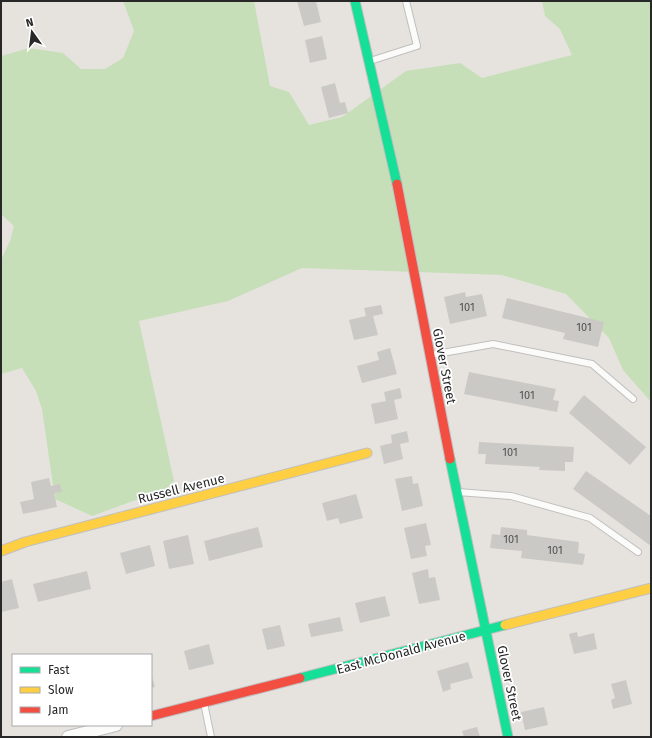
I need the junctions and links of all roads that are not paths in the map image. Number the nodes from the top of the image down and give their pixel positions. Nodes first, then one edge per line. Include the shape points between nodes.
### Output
1 (355, 1) edge
2 (406, 1) edge
3 (369, 61) junction
4 (429, 356) junction
5 (633, 399) dead end
6 (367, 453) dead end
7 (457, 492) junction
8 (1, 551) edge
9 (638, 552) dead end
10 (651, 588) edge
11 (484, 630) junction
12 (204, 703) junction
13 (152, 716) edge
14 (112, 726) edge
15 (68, 737) edge
16 (211, 737) edge
17 (508, 737) edge

1 - 3 street, Glover Street
2 - 3 lane via 417,46
3 - 4 street, Glover Street via 393,162
4 - 5 lane via 493,344 592,364
4 - 7 street, Glover Street
6 - 8 street, Russell Avenue via 33,540
7 - 9 lane via 511,496 590,518
7 - 11 street, Glover Street
10 - 11 street, East McDonald Avenue
11 - 12 street, East McDonald Avenue
11 - 17 street, Glover Street
12 - 13 street, East McDonald Avenue
12 - 16 lane
14 - 15 street

